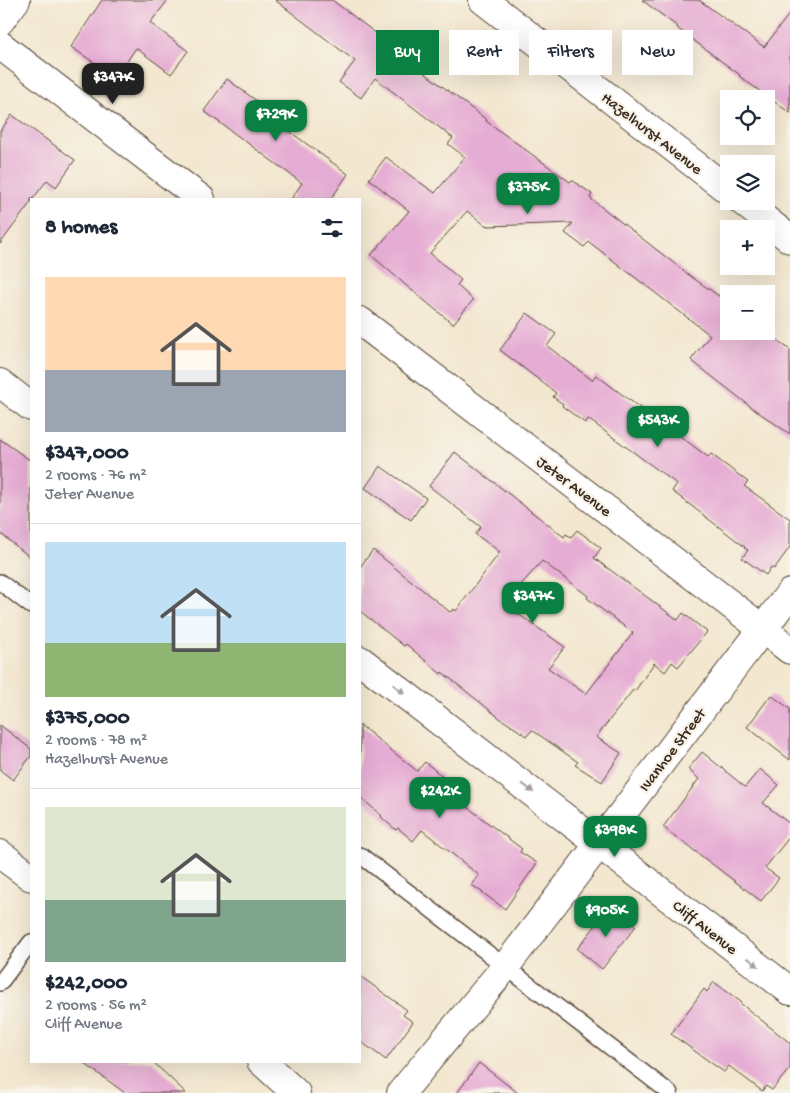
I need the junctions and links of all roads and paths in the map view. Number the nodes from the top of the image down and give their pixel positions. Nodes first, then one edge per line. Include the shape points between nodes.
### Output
1 (16, 0) edge
2 (483, 0) edge
3 (0, 21) edge
4 (0, 45) edge
5 (720, 184) edge
6 (200, 198) edge
7 (753, 210) edge
8 (790, 239) edge
9 (361, 322) edge
10 (0, 383) edge
11 (30, 406) edge
12 (0, 582) edge
13 (790, 592) edge
14 (30, 605) edge
15 (762, 629) junction
16 (790, 650) edge
17 (361, 661) edge
18 (599, 844) junction
19 (0, 854) edge
20 (361, 856) edge
21 (30, 876) edge
22 (30, 943) edge
23 (506, 966) junction
24 (0, 982) edge
25 (790, 991) edge
26 (263, 1063) edge
27 (296, 1093) edge
28 (401, 1093) edge
29 (670, 1093) edge

1 - 3 street
2 - 5 street, Hazelhurst Avenue
4 - 6 street
7 - 8 street
9 - 15 street, Jeter Avenue
10 - 11 street
12 - 14 lane
13 - 15 street, Ivanhoe Street
15 - 16 street, Jeter Avenue
15 - 18 street, Ivanhoe Street
17 -> 18 street, Cliff Avenue
18 - 23 street, Ivanhoe Street
18 -> 25 street, Cliff Avenue
19 - 21 street
20 - 23 lane
22 - 24 lane
23 - 28 street, Ivanhoe Street
23 - 29 lane
26 - 27 street

